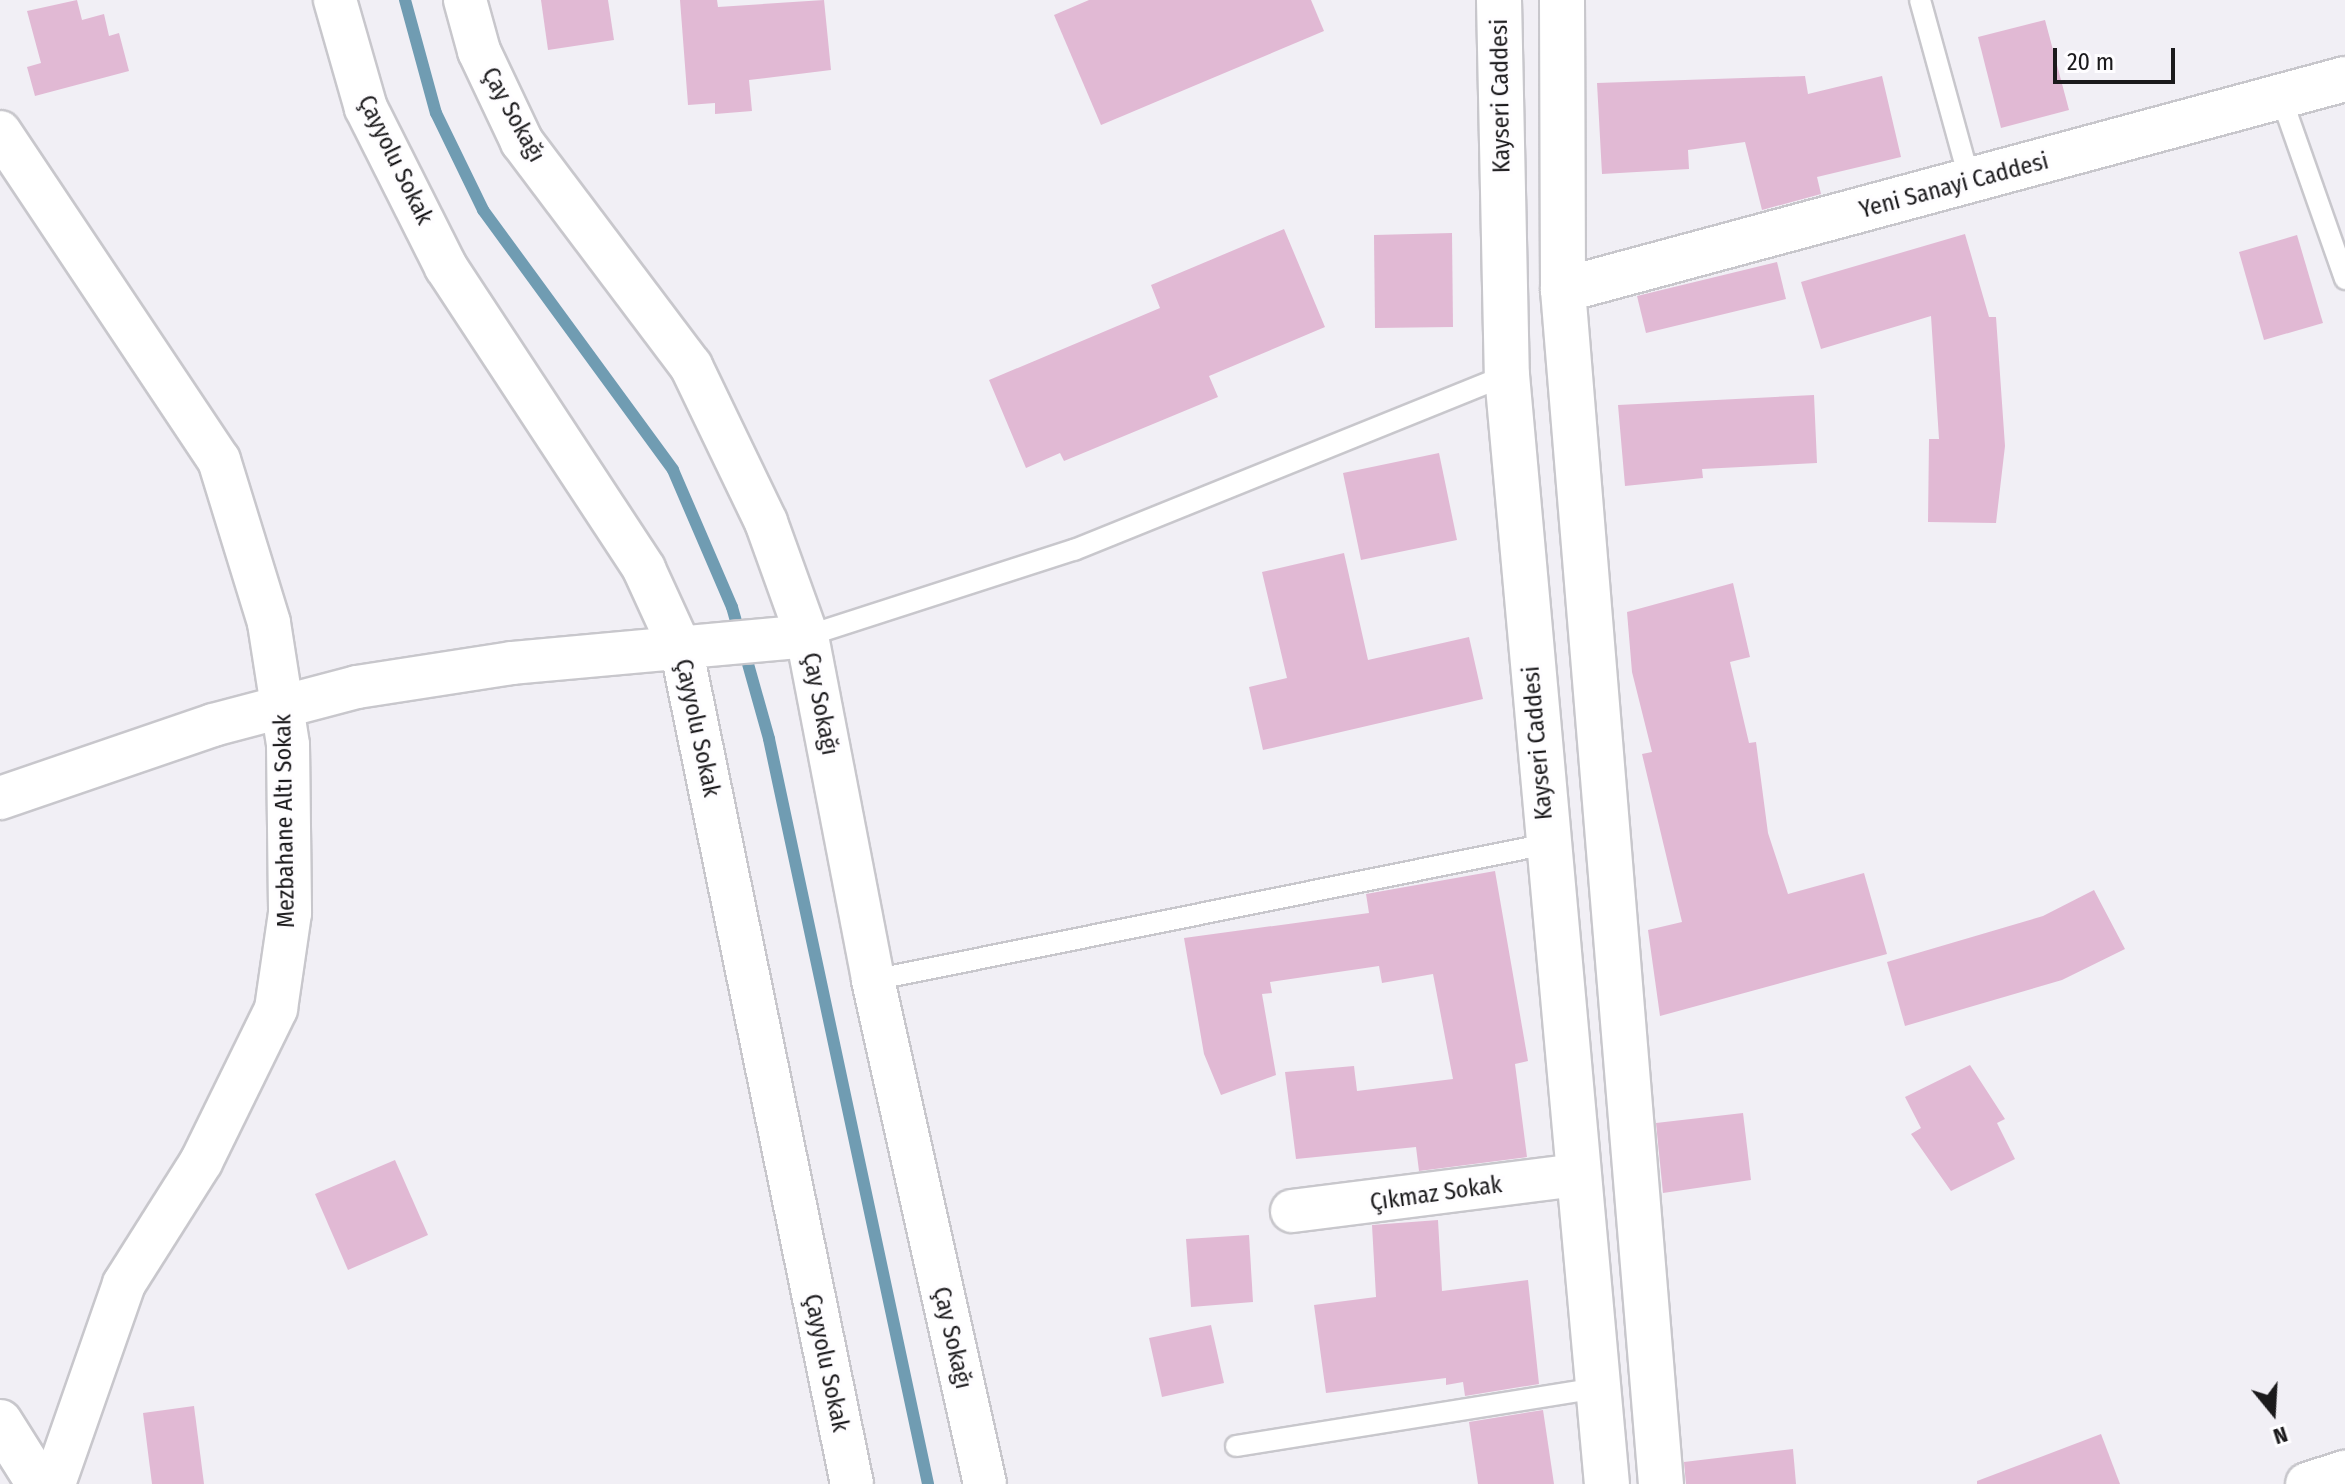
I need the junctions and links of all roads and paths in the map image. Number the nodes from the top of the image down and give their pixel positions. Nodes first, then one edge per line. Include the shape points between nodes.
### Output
1 (335, 0) edge
2 (465, 0) edge
3 (1499, 0) edge
4 (1562, 0) edge
5 (1920, 0) edge
6 (2345, 79) edge
7 (2281, 97) junction
8 (0, 132) edge
9 (1970, 182) junction
10 (2345, 279) edge
11 (1563, 290) junction
12 (1507, 375) junction
13 (800, 637) junction
14 (682, 652) junction
15 (283, 704) junction
16 (0, 798) edge
17 (1547, 844) junction
18 (873, 980) junction
19 (1578, 1175) junction
20 (1292, 1211) dead end
21 (1599, 1388) junction
22 (0, 1422) edge
23 (1236, 1446) dead end
24 (2345, 1472) edge
25 (39, 1484) edge
26 (54, 1484) edge
27 (852, 1484) edge
28 (985, 1484) edge
29 (1607, 1484) edge
30 (1661, 1484) edge
31 (2307, 1484) edge

1 - 14 street, Çayyolu Sokak via 366,108 446,267 644,569
2 - 13 street, Çay Sokağı via 479,51 522,142 691,366 766,522
3 - 12 main road, Kayseri Caddesi
4 - 11 main road
5 - 9 lane
6 - 7 main road, Yeni Sanayi Caddesi
7 - 9 main road, Yeni Sanayi Caddesi
7 - 10 lane
8 - 15 street, Mezbahane Altı Sokak via 207,435 242,522
9 - 11 main road, Yeni Sanayi Caddesi
11 - 30 main road
12 - 13 lane via 1074,550
12 - 17 main road, Kayseri Caddesi
13 - 14 street
13 - 18 street, Çay Sokağı
14 - 15 street via 512,663
14 - 27 street, Çayyolu Sokak
15 - 16 street
15 - 26 street, Mezbahane Altı Sokak via 290,913 276,1009 208,1149 124,1284
17 - 18 lane
17 - 19 main road, Kayseri Caddesi
18 - 28 street, Çay Sokağı
19 - 20 street, Çıkmaz Sokak
19 - 21 main road, Kayseri Caddesi
21 - 23 lane
21 - 29 main road, Kayseri Caddesi
22 - 25 main road
24 - 31 street

